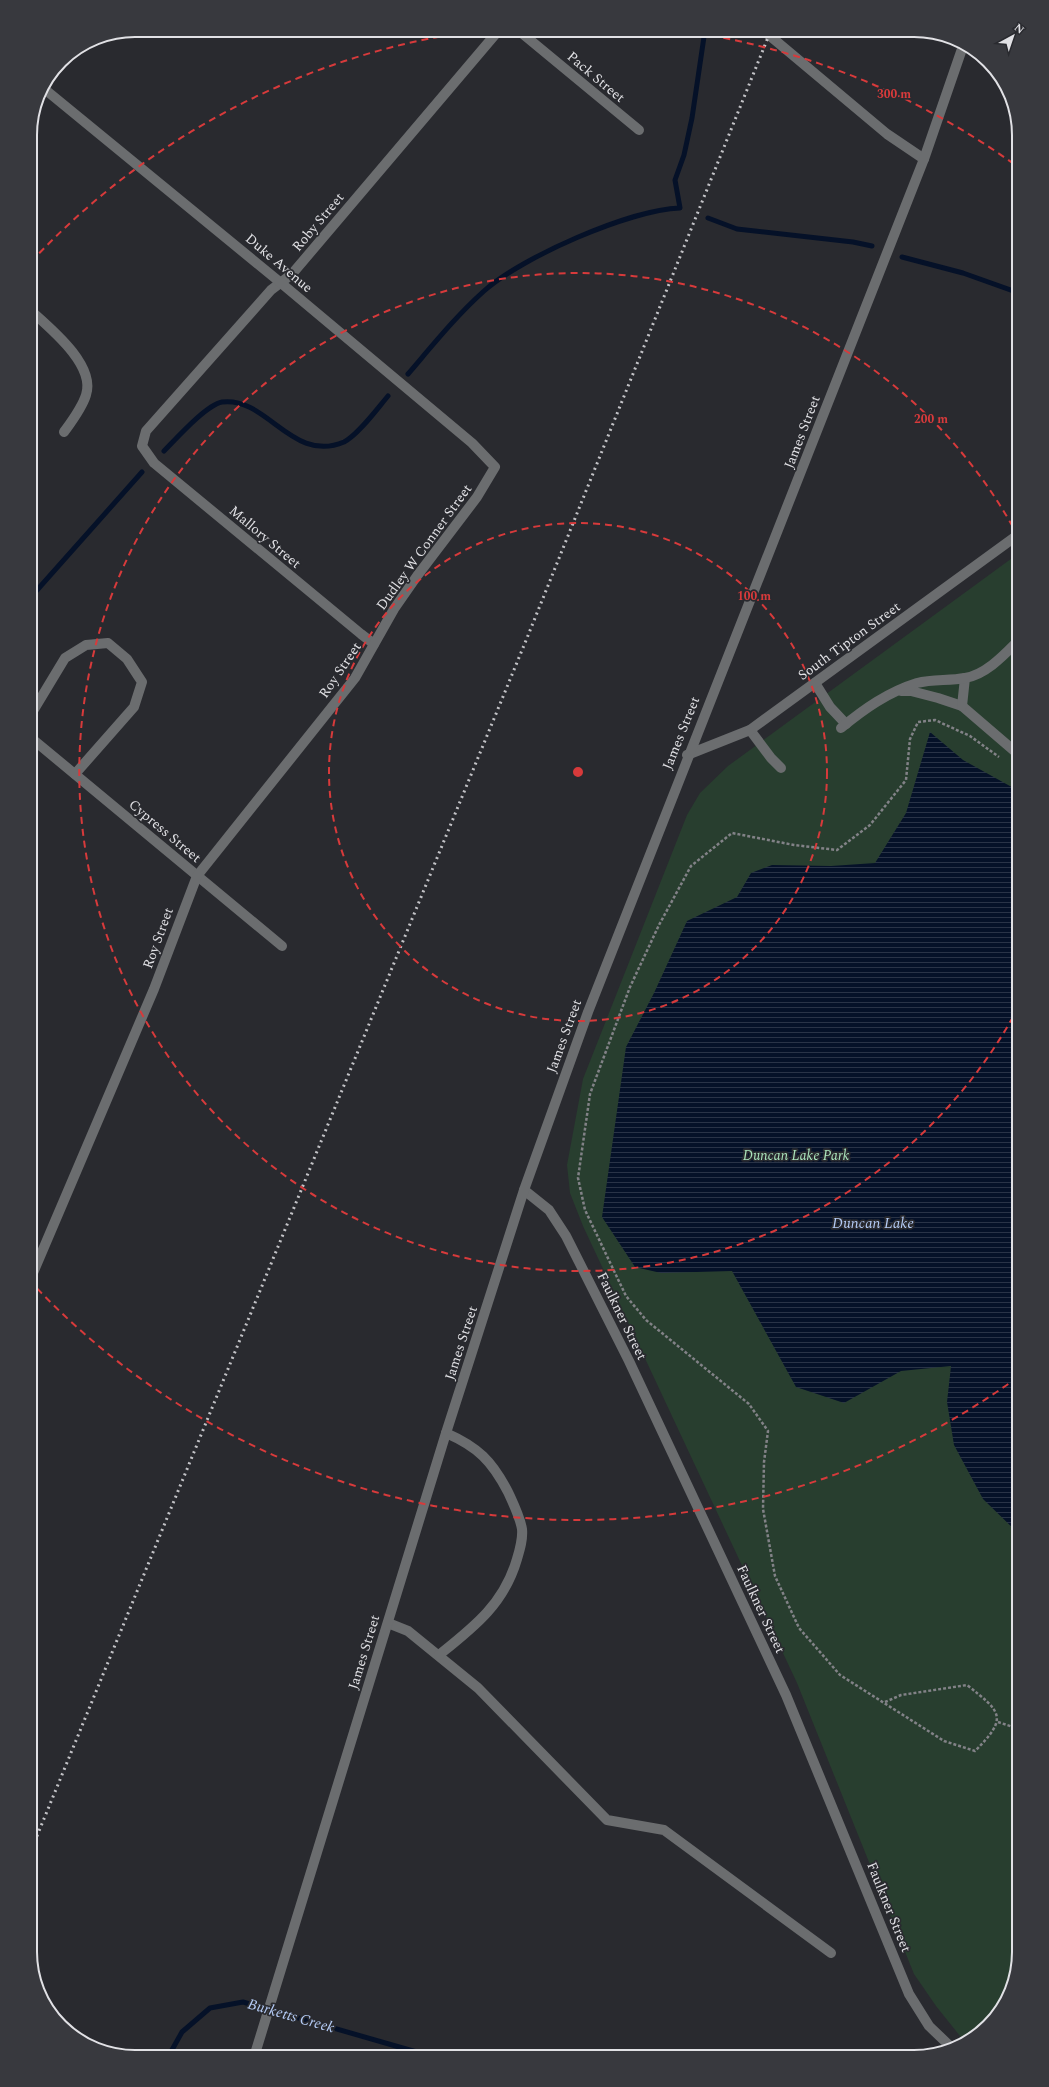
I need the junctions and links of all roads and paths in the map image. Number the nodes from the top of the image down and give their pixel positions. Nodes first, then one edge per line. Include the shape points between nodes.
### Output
1 (493, 37) edge
2 (526, 37) edge
3 (771, 37) edge
4 (961, 49) edge
5 (47, 91) edge
6 (639, 130) dead end
7 (924, 158) junction
8 (281, 283) junction
9 (37, 316) edge
10 (64, 432) dead end
11 (142, 446) joint
12 (495, 466) joint
13 (1012, 539) edge
14 (374, 644) junction
15 (1012, 646) edge
16 (965, 678) junction
17 (814, 683) junction
18 (895, 691) junction
19 (37, 704) edge
20 (962, 706) junction
21 (750, 730) junction
22 (37, 743) edge
23 (1012, 749) edge
24 (688, 754) junction
25 (1005, 762) dead end
26 (781, 768) dead end
27 (74, 774) junction
28 (197, 876) junction
29 (282, 946) dead end
30 (524, 1190) junction
31 (37, 1264) edge
32 (446, 1433) junction
33 (388, 1623) junction
34 (438, 1655) junction
35 (885, 1702) junction
36 (998, 1722) junction
37 (1012, 1727) edge
38 (831, 1953) dead end
39 (948, 2044) edge
40 (256, 2050) edge

1 - 8 street, Roby Street via 292,274
2 - 6 street, Pack Street
3 - 7 street via 887,134
4 - 7 street, James Street
5 - 8 street, Duke Avenue
7 - 24 street, James Street via 779,530
8 - 11 street, Roby Street via 271,290 146,431
8 - 12 street, Duke Avenue via 472,443
9 - 10 street via 68,345 86,373 87,394
11 - 14 street, Mallory Street via 154,463
12 - 14 street, Dudley W Conner Street via 478,498 417,576
13 - 17 street, South Tipton Street
14 - 28 street, Roy Street via 355,678
15 - 16 street via 990,666
16 - 18 street via 917,683
16 - 20 street
17 - 18 street via 844,726
17 - 21 street, South Tipton Street
18 - 20 street via 911,691
19 - 27 street via 65,658 86,645 108,643 127,659 142,682 134,707
20 - 23 street
21 - 24 street, South Tipton Street
21 - 26 street
22 - 27 street, Cypress Street
24 - 30 street, James Street via 588,1012
25 - 35 path via 970,736 935,720 918,722 910,739 906,780 870,825 838,850 794,845 732,833 691,866 659,925 630,987 590,1094 578,1178 585,1210 626,1296 646,1320 749,1404 768,1431 764,1462 763,1509 775,1576 799,1628 840,1675
27 - 28 street, Cypress Street
28 - 29 street, Cypress Street
28 - 31 street, Roy Street via 154,989
30 - 32 street, James Street
30 - 39 street, Faulkner Street via 549,1210 566,1236 629,1361 786,1696 910,1994 929,2026
32 - 33 street, James Street
32 - 34 street via 467,1442 479,1451 499,1474 522,1528 512,1577 500,1598 484,1617
33 - 34 street via 408,1631
33 - 40 street, James Street
34 - 38 street via 478,1688 607,1820 664,1830
35 - 36 path via 901,1695 967,1685 993,1706
35 - 36 path via 944,1741 975,1750 992,1734
36 - 37 path

